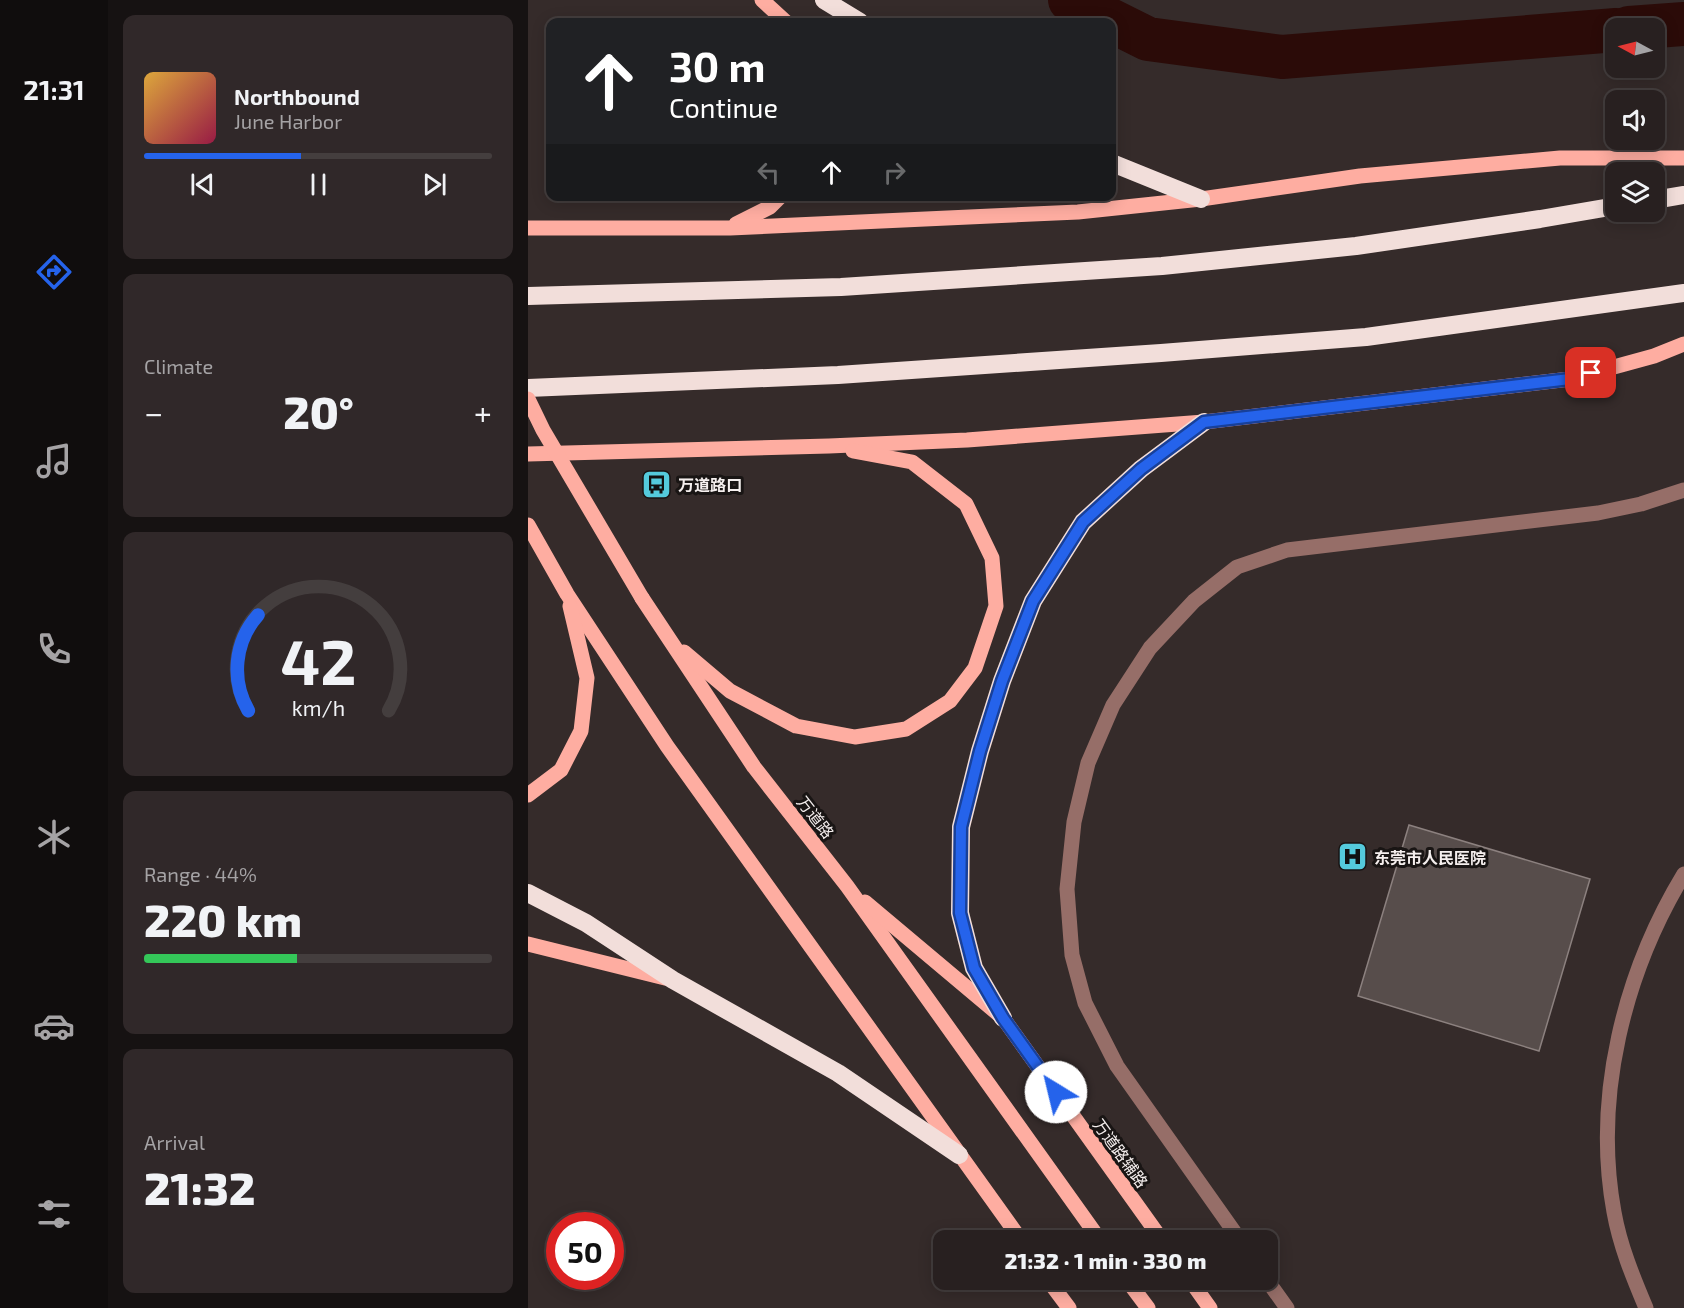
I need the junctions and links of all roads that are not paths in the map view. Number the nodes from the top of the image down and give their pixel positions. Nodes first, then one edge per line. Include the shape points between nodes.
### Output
1 (762, 0) edge
2 (824, 0) edge
3 (782, 18) edge
4 (853, 18) edge
5 (1684, 158) edge
6 (1116, 165) edge
7 (1684, 195) edge
8 (1665, 198) edge
9 (1201, 199) junction
10 (776, 201) edge
11 (1605, 208) edge
12 (528, 228) edge
13 (730, 228) junction
14 (1684, 293) edge
15 (528, 296) edge
16 (1684, 344) edge
17 (528, 388) edge
18 (528, 399) edge
19 (1204, 422) junction
20 (829, 446) junction
21 (528, 454) edge
22 (1684, 490) edge
23 (528, 525) edge
24 (567, 594) junction
25 (670, 640) junction
26 (528, 795) edge
27 (1684, 874) edge
28 (847, 886) junction
29 (528, 893) edge
30 (528, 944) edge
31 (673, 980) junction
32 (1003, 1018) junction
33 (959, 1155) junction
34 (1014, 1230) edge
35 (1093, 1230) edge
36 (1155, 1230) edge
37 (1233, 1230) edge
38 (1056, 1290) edge
39 (1134, 1290) edge
40 (1197, 1290) edge
41 (1274, 1290) edge
42 (1069, 1308) edge
43 (1148, 1308) edge
44 (1210, 1308) edge
45 (1287, 1308) edge
46 (1646, 1308) edge

1 - 3 main road
2 - 4 highway
5 - 9 main road via 1560,158 1360,176
6 - 9 highway
7 - 8 highway
9 - 13 main road via 1078,212
10 - 13 main road
11 - 15 highway via 1356,246 1161,266 841,287
12 - 13 main road
14 - 17 highway via 1366,337 1161,354 838,375
16 - 19 main road via 1570,379
18 - 25 main road, 万道路, bridge
19 - 20 main road
19 - 32 highway via 1141,469 1083,522 1033,601 1002,681 961,827 960,913 974,968
20 - 21 main road
20 - 25 main road via 912,462 966,504 992,558 996,606 975,668 950,701 906,729 855,737 795,726 730,692
22 - 37 lane via 1598,513 1287,550 1237,567 1194,601 1150,648 1113,705 1088,763 1074,822 1068,889 1072,955 1085,1003 1117,1066
23 - 24 main road
24 - 26 main road via 588,678 581,731 561,770
24 - 33 main road via 667,746
25 - 28 main road, 万道路 via 754,767
27 - 46 lane via 1652,933 1637,972 1622,1022 1608,1119 1614,1213 1629,1270
28 - 32 main road, 万道路辅路
28 - 35 main road, 万道路
29 - 31 highway via 586,923
30 - 31 main road
31 - 33 highway via 838,1073
32 - 36 main road, 万道路辅路
33 - 34 main road
38 - 42 main road
39 - 43 main road
40 - 44 main road
41 - 45 lane

